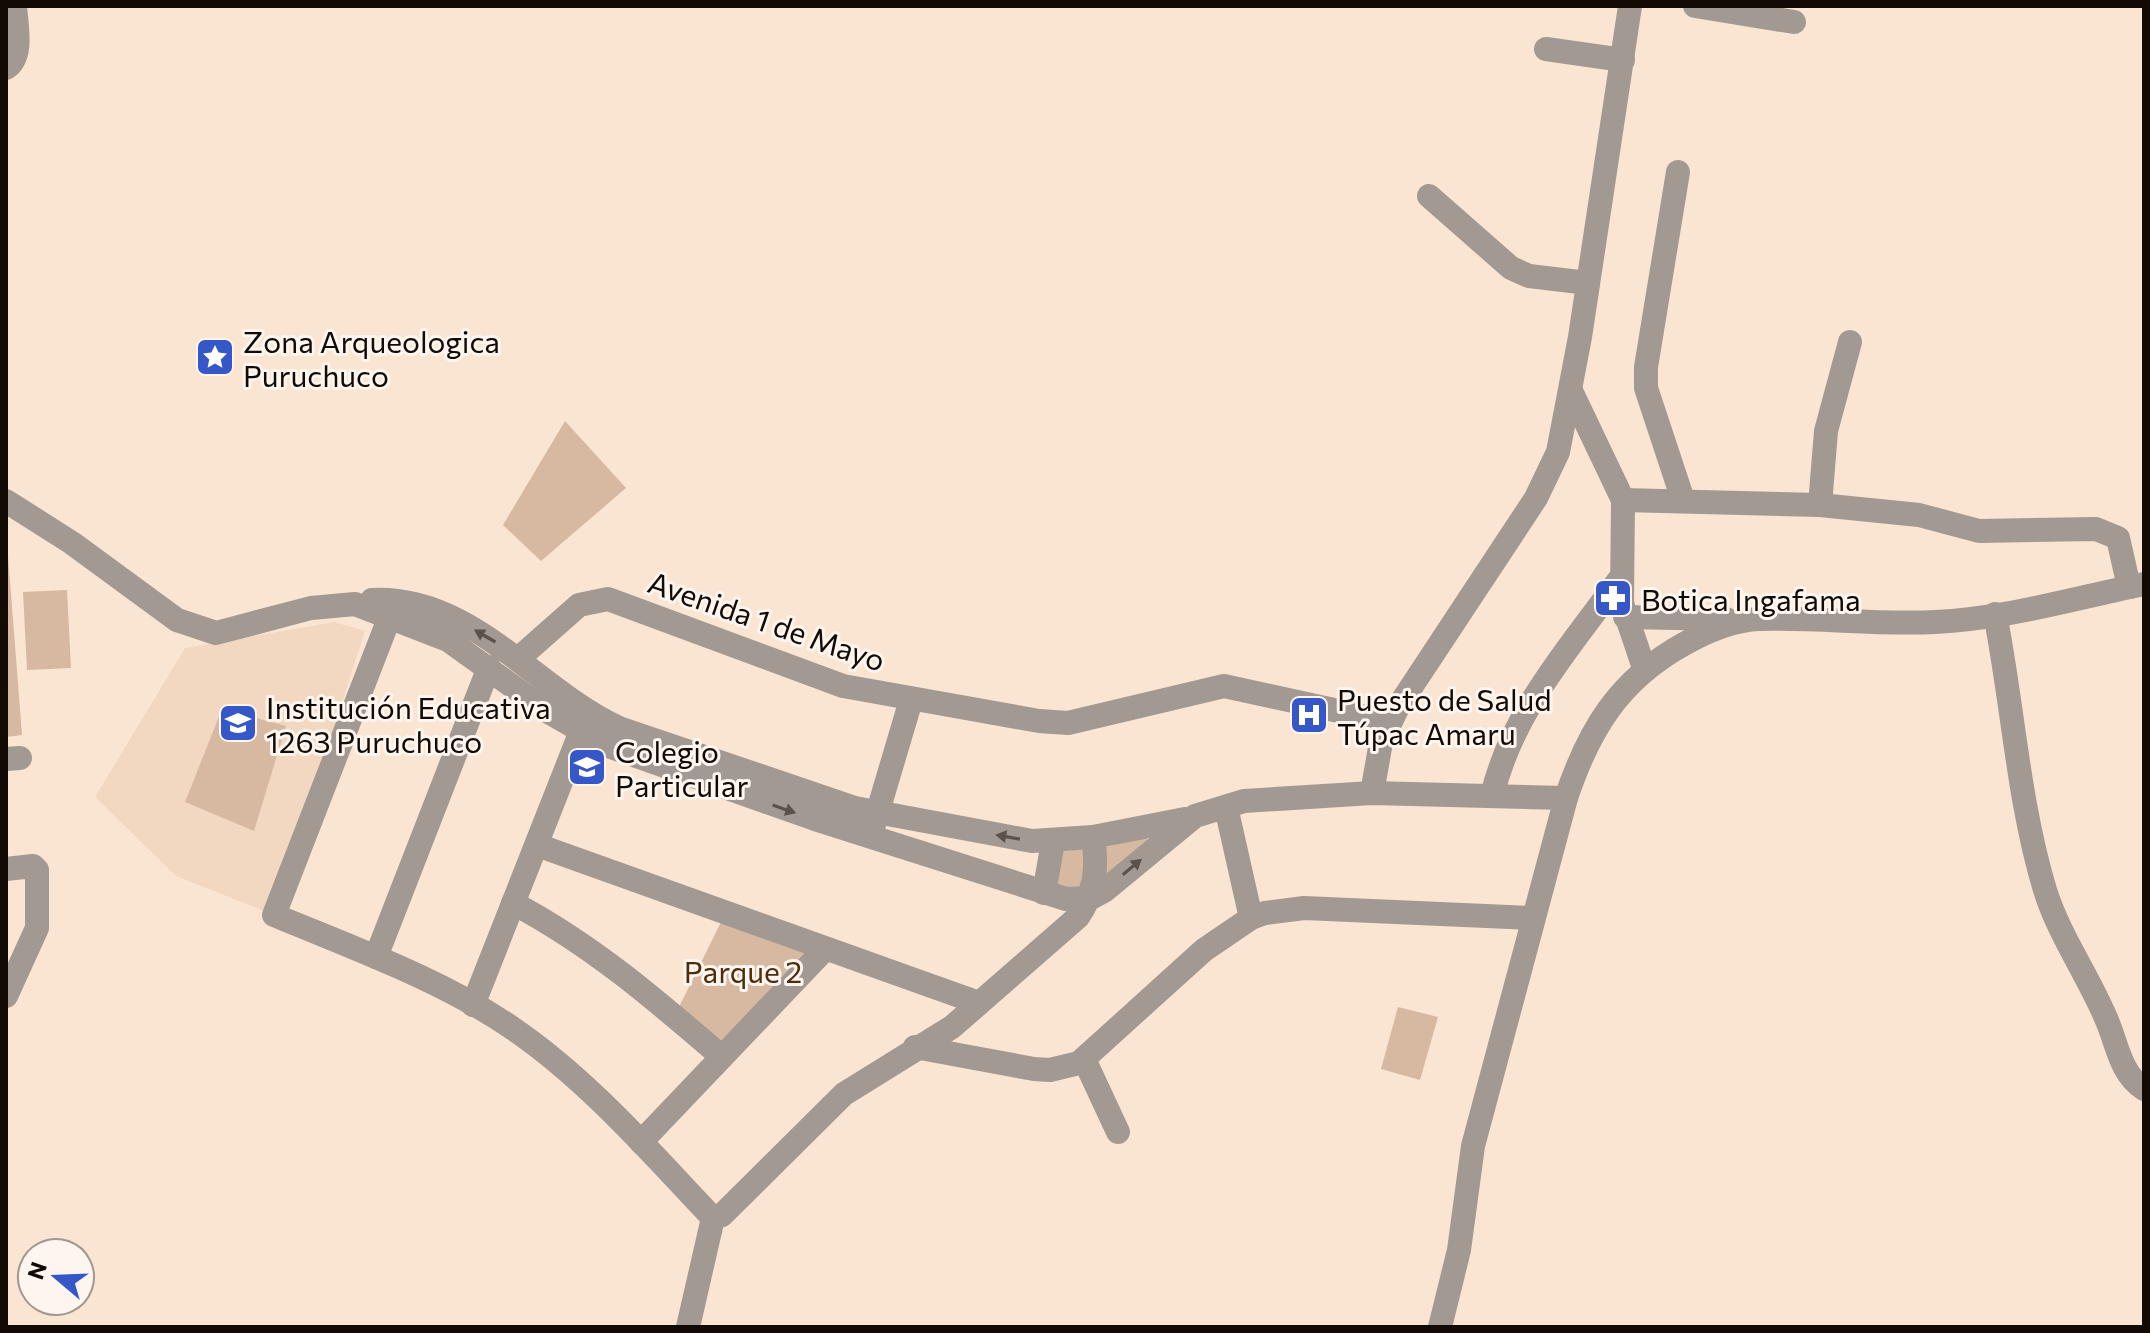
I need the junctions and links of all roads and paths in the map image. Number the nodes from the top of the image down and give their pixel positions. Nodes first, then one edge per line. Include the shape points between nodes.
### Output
1 (15, 6) edge
2 (1630, 6) edge
3 (1695, 6) edge
4 (1794, 22) dead end
5 (1546, 49) dead end
6 (1623, 60) junction
7 (6, 68) edge
8 (1678, 172) dead end
9 (1429, 196) dead end
10 (1588, 283) junction
11 (1850, 342) dead end
12 (1571, 391) junction
13 (1623, 500) junction
14 (1683, 500) junction
15 (6, 501) edge
16 (1820, 505) junction
17 (1621, 577) junction
18 (2137, 585) edge
19 (346, 603) junction
20 (1995, 614) junction
21 (390, 616) junction
22 (1625, 617) junction
23 (1756, 619) junction
24 (519, 658) junction
25 (489, 667) junction
26 (1644, 668) junction
27 (911, 700) junction
28 (1389, 722) junction
29 (584, 723) junction
30 (1372, 793) junction
31 (1492, 796) junction
32 (1566, 798) junction
33 (1226, 807) junction
34 (877, 813) junction
35 (1195, 816) junction
36 (1093, 837) junction
37 (870, 838) junction
38 (1053, 842) junction
39 (537, 845) junction
40 (6, 869) edge
41 (1044, 893) junction
42 (1091, 898) junction
43 (513, 903) junction
44 (1251, 918) junction
45 (1532, 918) junction
46 (825, 949) junction
47 (376, 957) junction
48 (6, 996) edge
49 (979, 1003) junction
50 (473, 1005) junction
51 (915, 1047) junction
52 (722, 1057) junction
53 (1084, 1059) junction
54 (2144, 1089) edge
55 (1118, 1132) dead end
56 (641, 1142) junction
57 (713, 1218) junction
58 (688, 1327) edge
59 (1440, 1327) edge

1 - 7 street via 17,52
2 - 6 street
3 - 4 street
5 - 6 street
6 - 10 street
8 - 14 street via 1646,388
9 - 10 street via 1511,268 1529,276
10 - 12 street
11 - 16 street via 1826,431
12 - 13 street
12 - 28 street via 1561,443 1546,482
13 - 14 street
13 - 17 street
14 - 16 street
15 - 19 street via 194,628 216,633
16 - 18 street via 1919,515 1979,531 2108,531 2118,538
17 - 22 street
17 - 31 street via 1524,710 1501,759
18 - 20 street
19 - 21 street
24 -> 19 street via 432,612 378,600
20 - 23 street via 1904,623
20 - 54 street via 2045,890 2125,1069
21 - 25 street via 448,640
21 - 47 street via 274,915
22 - 23 street
22 - 26 street
23 - 26 street via 1702,634
24 - 27 street, Avenida 1 de Mayo via 579,605 608,599 806,674
24 - 29 street
25 - 29 street
25 - 47 street
26 - 32 street via 1596,728
27 - 28 street, Avenida 1 de Mayo via 1068,723 1202,690 1238,687
27 - 34 street
28 - 30 street
29 - 34 street
29 -> 37 street via 637,757
29 - 39 street
30 - 31 street
30 - 33 street via 1269,798
31 - 32 street
32 - 45 street
33 - 35 street
33 - 44 street
34 - 37 street
38 -> 34 street
35 - 36 street
42 -> 35 street
36 - 38 street
36 - 42 street
37 - 41 street
38 - 41 street
39 - 43 street
39 - 46 street
40 - 48 street via 37,870 37,928
41 - 42 street
42 - 49 street via 1078,917
43 - 50 street
43 - 52 street via 614,966
44 - 45 street via 1304,908
44 - 53 street via 1204,950
45 - 59 street via 1473,1146 1459,1250
46 - 49 street
46 - 52 street
47 - 50 street
49 - 51 street via 952,1027
50 - 56 street via 541,1049
51 - 53 street via 1050,1070
51 - 57 street via 844,1094 722,1215
52 - 56 street
53 - 55 street
56 - 57 street
57 - 58 street

